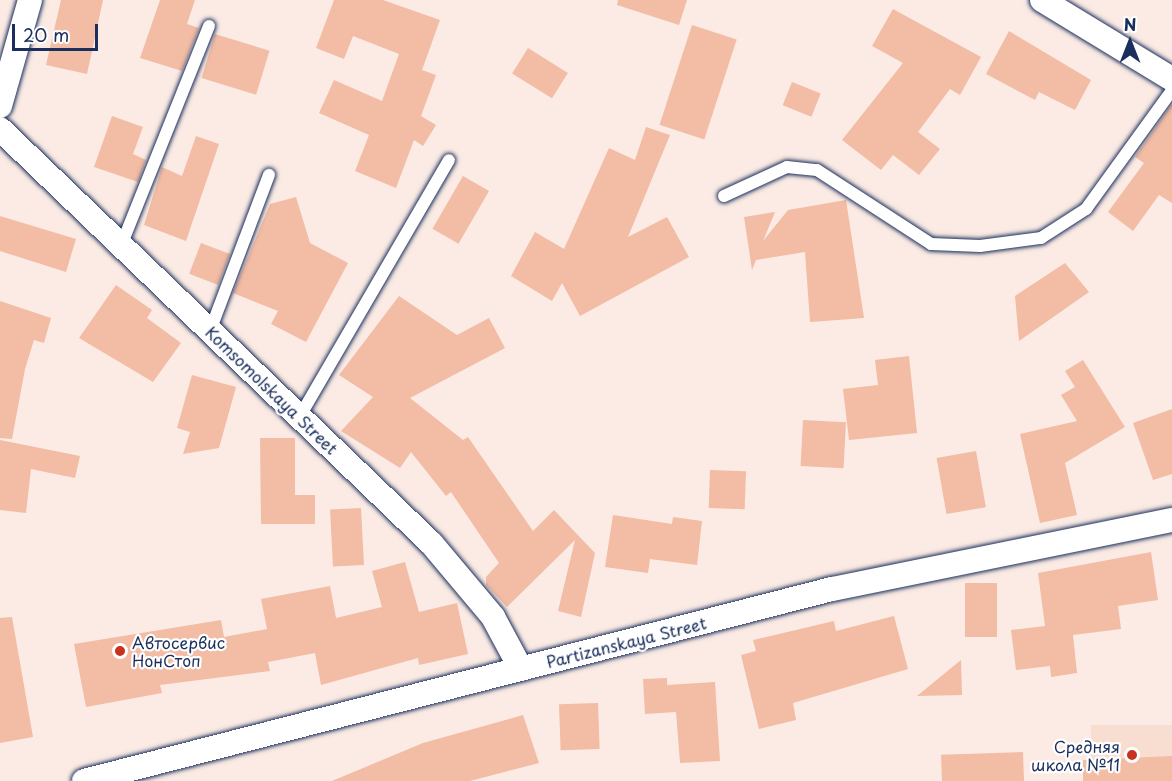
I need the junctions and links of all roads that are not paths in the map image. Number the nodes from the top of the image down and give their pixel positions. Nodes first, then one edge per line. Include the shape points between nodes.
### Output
1 (30, 0) edge
2 (1042, 0) edge
3 (208, 26) dead end
4 (1172, 79) edge
5 (1172, 90) edge
6 (0, 106) edge
7 (0, 129) edge
8 (449, 160) dead end
9 (269, 175) dead end
10 (724, 196) dead end
11 (121, 246) junction
12 (210, 331) junction
13 (300, 416) junction
14 (1172, 520) edge
15 (521, 669) junction
16 (84, 781) edge

1 - 6 street
2 - 4 street
3 - 11 lane
5 - 10 lane via 1086,209 1041,238 980,246 931,244 817,170 787,168
7 - 11 street, Komsomolskaya Street
8 - 13 lane
9 - 12 lane
11 - 12 street, Komsomolskaya Street
12 - 13 street, Komsomolskaya Street
13 - 15 street, Komsomolskaya Street via 431,543 493,617
14 - 15 street, Partizanskaya Street via 832,589
15 - 16 street, Partizanskaya Street

